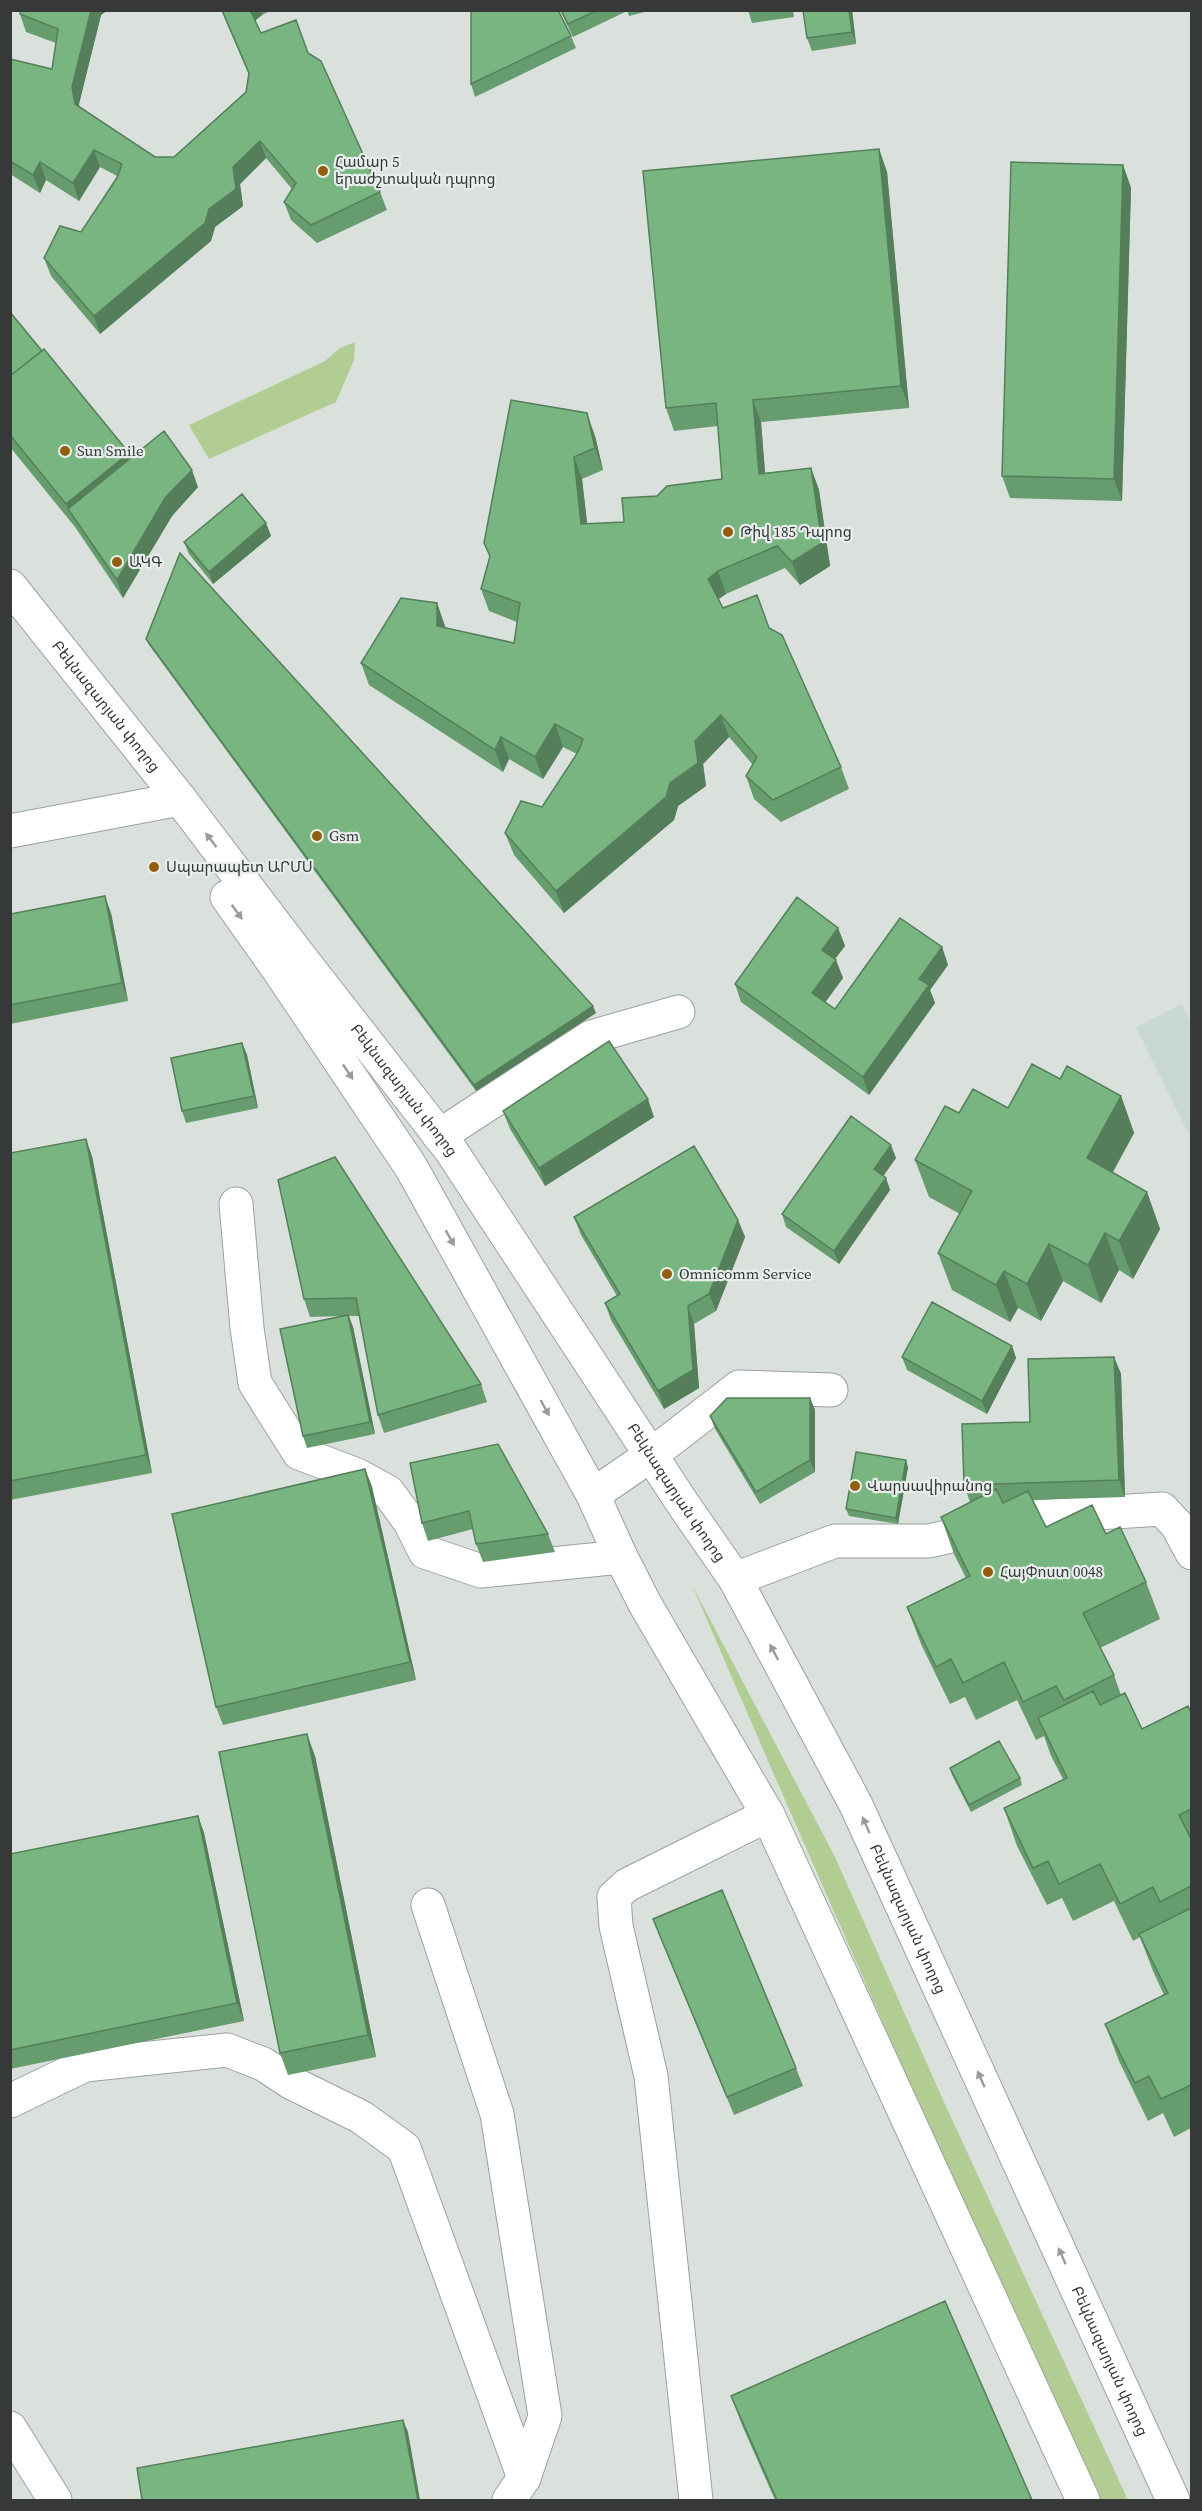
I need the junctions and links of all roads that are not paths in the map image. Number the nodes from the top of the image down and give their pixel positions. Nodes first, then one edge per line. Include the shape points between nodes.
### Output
1 (10, 586) edge
2 (10, 615) edge
3 (167, 801) junction
4 (10, 831) edge
5 (678, 1012) dead end
6 (439, 1136) junction
7 (236, 1204) dead end
8 (831, 1390) dead end
9 (651, 1455) junction
10 (594, 1495) junction
11 (1191, 1553) edge
12 (621, 1557) junction
13 (735, 1579) junction
14 (768, 1815) junction
15 (428, 1905) dead end
16 (10, 2101) edge
17 (10, 2428) edge
18 (516, 2489) edge
19 (55, 2500) edge
20 (696, 2500) edge
21 (1083, 2500) edge
22 (1173, 2500) edge

1 - 3 street, Բեկնազարյան փողոց
2 - 3 street, Բեկնազարյան փողոց
3 - 4 street
6 -> 3 street, Բեկնազարյան փողոց
3 -> 10 street, Բեկնազարյան փողոց via 187,843 279,969 411,1167
5 - 6 street via 591,1037
6 - 9 street, Բեկնազարյան փողոց
7 - 12 street via 255,1383 299,1453 357,1475 388,1492 425,1552 481,1571
8 - 9 street via 739,1387
9 - 10 street
9 - 13 street, Բեկնազարյան փողոց
10 - 12 street, Բեկնազարյան փողոց
11 - 13 street via 1177,1525 1162,1509 1033,1517 929,1540 835,1541
12 - 14 street, Բեկնազարյան փողոց
22 -> 13 street, Բեկնազարյան փողոց via 856,1804
14 - 20 street via 627,1885 614,1897 616,1926 651,2076
14 - 21 street, Բեկնազարյան փողոց
15 - 18 street via 499,2126 545,2416
16 - 18 street via 85,2065 227,2050 263,2064 292,2084 361,2117 404,2148
17 - 19 street

